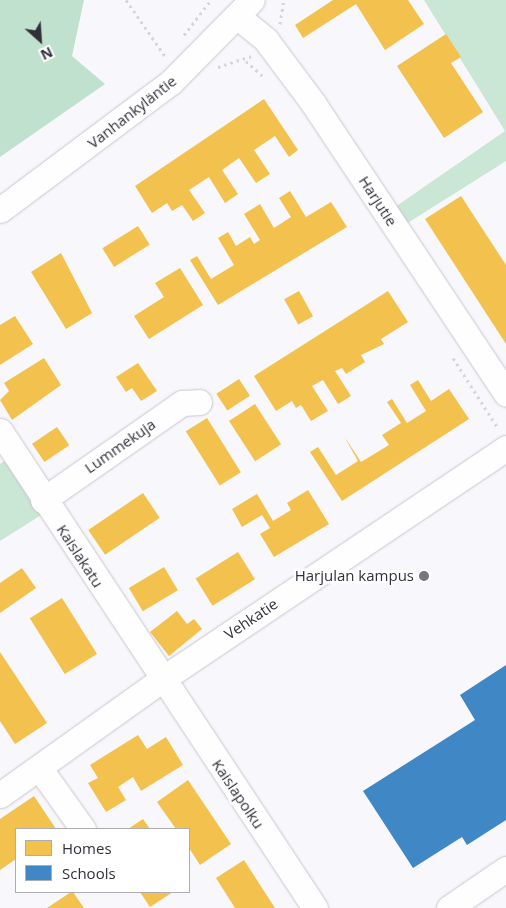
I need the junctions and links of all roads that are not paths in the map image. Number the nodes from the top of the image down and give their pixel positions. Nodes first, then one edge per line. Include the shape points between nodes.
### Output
1 (245, 8) edge
2 (0, 210) edge
3 (506, 394) edge
4 (199, 402) dead end
5 (0, 430) edge
6 (506, 448) edge
7 (43, 500) junction
8 (161, 680) junction
9 (40, 769) junction
10 (0, 795) edge
11 (81, 828) edge
12 (506, 869) edge
13 (315, 908) edge
14 (449, 908) edge

1 - 2 street, Vanhankyläntie via 131,115
1 - 3 street, Harjutie via 313,103
4 - 7 street, Lummekuja via 182,402
5 - 7 street, Kaislakatu
6 - 8 street, Vehkatie
7 - 8 street, Kaislakatu
8 - 9 street, Vehkatie
8 - 13 street, Kaislapolku
9 - 10 street, Vehkatie
9 - 11 street
12 - 14 street

